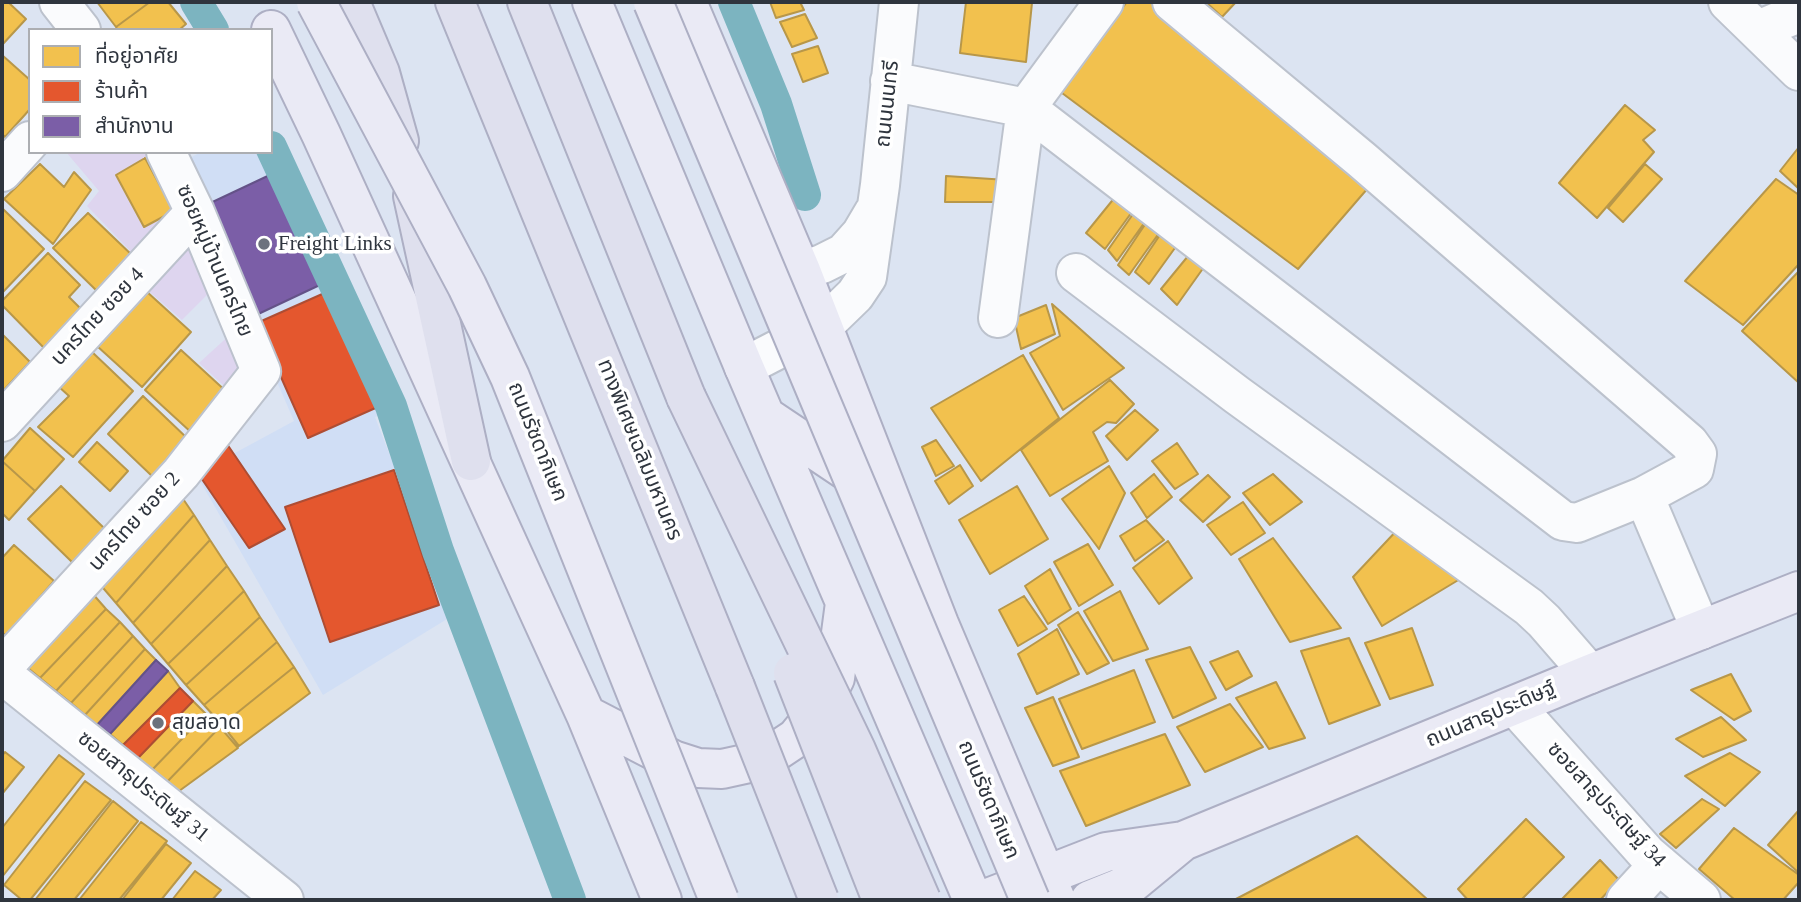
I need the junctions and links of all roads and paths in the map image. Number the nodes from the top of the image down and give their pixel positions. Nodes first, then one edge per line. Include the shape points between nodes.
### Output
1 (59, 2) edge
2 (257, 2) edge
3 (316, 2) edge
4 (351, 2) edge
5 (455, 2) edge
6 (527, 2) edge
7 (592, 2) edge
8 (653, 2) edge
9 (687, 2) edge
10 (899, 2) edge
11 (1104, 2) edge
12 (1172, 2) edge
13 (1728, 2) edge
14 (1799, 13) edge
15 (79, 28) edge
16 (270, 28) edge
17 (1758, 30) junction
18 (273, 34) edge
19 (1799, 71) edge
20 (890, 81) junction
21 (1026, 108) junction
22 (28, 143) edge
23 (167, 154) edge
24 (2, 172) edge
25 (877, 207) junction
26 (195, 212) junction
27 (802, 271) junction
28 (1076, 273) dead end
29 (998, 318) dead end
30 (823, 326) junction
31 (744, 367) junction
32 (261, 371) joint
33 (686, 397) junction
34 (765, 416) junction
35 (2, 422) edge
36 (471, 461) junction
37 (1644, 496) junction
38 (891, 501) junction
39 (1799, 591) edge
40 (845, 603) junction
41 (1701, 630) junction
42 (2, 668) edge
43 (2, 674) edge
44 (1590, 674) junction
45 (735, 687) junction
46 (1515, 706) junction
47 (586, 715) junction
48 (1024, 822) junction
49 (1183, 841) junction
50 (1106, 852) junction
51 (644, 859) junction
52 (1659, 864) junction
53 (1044, 892) edge
54 (1126, 892) edge
55 (284, 900) edge
56 (650, 900) edge
57 (662, 900) edge
58 (719, 900) edge
59 (804, 900) edge
60 (819, 900) edge
61 (882, 900) edge
62 (920, 900) edge
63 (972, 900) edge
64 (983, 900) edge
65 (1090, 900) edge
66 (1626, 900) edge
67 (1701, 900) edge

1 - 15 street
2 - 16 main road
3 - 58 main road, ถนนรัชดาภิเษก, bridge via 456,264 510,377
4 - 36 highway via 380,73 408,174
5 - 45 highway, ทางพิเศษเฉลิมมหานคร
6 - 33 highway
7 - 31 main road
8 - 53 main road, ถนนรัชดาภิเษก, bridge
9 - 27 main road, ถนนรัชดาภิเษก
10 - 20 street, ถนนนนทรี
11 - 21 street
12 - 37 street via 1689,443 1697,454 1693,469
13 - 17 street
14 - 17 street
17 - 19 street
18 - 36 main road
20 - 21 street
20 - 25 street, ถนนนนทรี
21 - 29 street
21 - 37 street via 1563,521 1577,523
22 - 24 street
23 - 26 street, ซอยหมู่บ้านนครไทย
25 - 27 street, ถนนนนทรี via 844,253
25 - 30 street, ถนนนนทรี via 867,277
26 - 32 street, ซอยหมู่บ้านนครไทย
26 - 35 street, นครไทย ซอย 4
27 - 30 main road, ถนนรัชดาภิเษก
28 - 44 street via 1529,607
30 - 31 street, ถนนนนทรี
30 - 38 main road, ถนนรัชดาภิเษก
31 - 34 main road
32 - 42 street, นครไทย ซอย 2 via 181,473
33 - 61 highway, bridge
33 - 62 highway, bridge via 856,750
34 - 38 main road
34 - 40 main road
36 - 47 main road
37 - 41 street
38 - 48 main road, ถนนรัชดาภิเษก
39 - 41 main road, ถนนสาธุประดิษฐ์
40 - 47 main road via 835,678 818,711 796,738 763,760 722,769 698,768
40 - 63 main road
41 - 44 main road, ถนนสาธุประดิษฐ์
43 - 55 street, ซอยสาธุประดิษฐ์ 31
44 - 46 main road, ถนนสาธุประดิษฐ์
45 - 59 highway, bridge
45 - 60 highway, ทางพิเศษเฉลิมมหานคร, bridge
46 - 49 main road, ถนนสาธุประดิษฐ์
46 - 52 street, ซอยสาธุประดิษฐ์ 34
47 - 51 main road
48 - 50 main road via 1057,846
48 - 53 main road, ถนนรัชดาภิเษก
49 - 50 main road, ถนนสาธุประดิษฐ์
49 - 54 main road, ถนนสาธุประดิษฐ์
50 - 53 main road, ถนนสาธุประดิษฐ์
51 - 56 main road
51 - 57 main road
52 - 66 street
52 - 67 street, ซอยสาธุประดิษฐ์ 34
53 - 64 main road, ถนนสาธุประดิษฐ์
54 - 65 main road, ถนนสาธุประดิษฐ์

